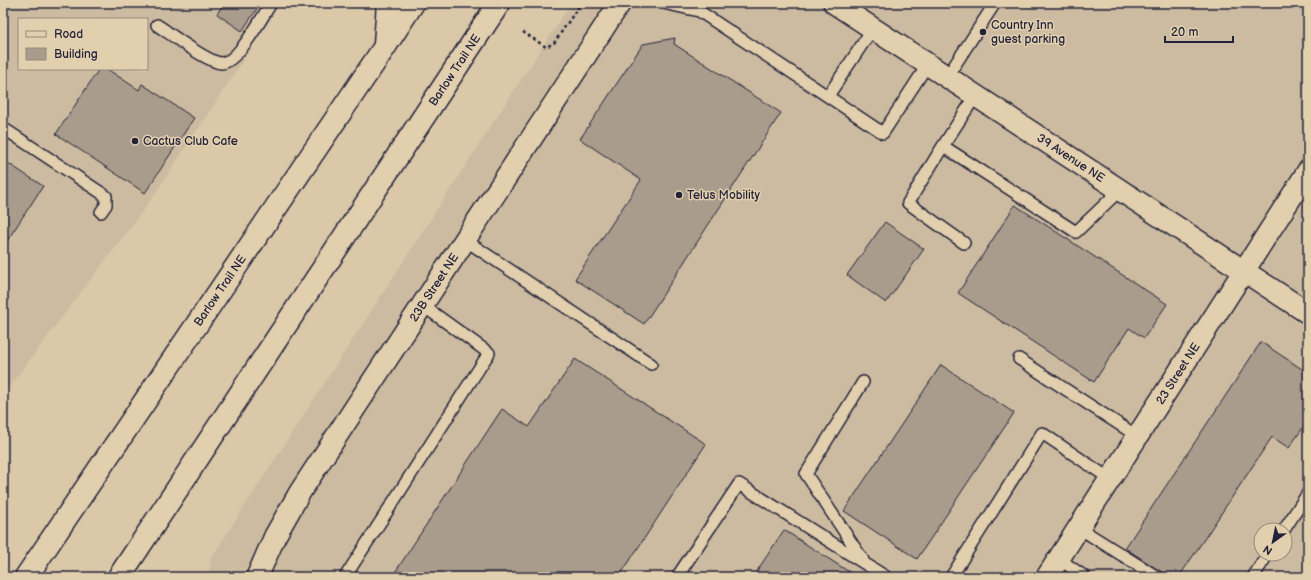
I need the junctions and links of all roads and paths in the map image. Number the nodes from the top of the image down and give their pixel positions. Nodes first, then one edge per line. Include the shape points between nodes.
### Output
1 (271, 3) edge
2 (388, 3) edge
3 (413, 3) edge
4 (499, 3) edge
5 (581, 3) edge
6 (620, 3) edge
7 (663, 3) edge
8 (834, 3) edge
9 (995, 3) edge
10 (158, 25) dead end
11 (873, 28) junction
12 (523, 32) dead end
13 (384, 48) junction
14 (928, 64) junction
15 (947, 77) junction
16 (976, 95) junction
17 (828, 96) junction
18 (3, 128) edge
19 (944, 146) junction
20 (1308, 171) edge
21 (1120, 190) junction
22 (101, 212) dead end
23 (465, 240) junction
24 (964, 243) dead end
25 (1243, 270) junction
26 (422, 305) junction
27 (1308, 313) edge
28 (1019, 359) dead end
29 (652, 364) dead end
30 (863, 382) dead end
31 (1137, 436) junction
32 (1110, 479) junction
33 (1308, 493) edge
34 (1289, 522) edge
35 (1079, 528) junction
36 (1059, 559) junction
37 (1263, 562) edge
38 (865, 564) junction
39 (26, 577) edge
40 (119, 577) edge
41 (257, 577) edge
42 (345, 577) edge
43 (677, 577) edge
44 (886, 577) edge
45 (951, 577) edge
46 (1047, 577) edge
47 (1085, 577) edge
48 (1157, 577) edge
49 (1253, 577) edge

1 - 10 lane via 240,51 232,59 222,63 211,60
2 - 13 main road
3 - 13 main road, Barlow Trail NE
4 - 40 main road, Barlow Trail NE
5 - 12 path via 554,43 546,47
6 - 23 street, 23B Street NE
7 - 17 lane via 699,11
8 - 11 street, 39 Avenue NE
9 - 15 lane
11 - 14 street, 39 Avenue NE
11 - 17 lane
13 - 39 main road, Barlow Trail NE
14 - 15 street, 39 Avenue NE
14 - 17 lane via 883,133
15 - 16 street, 39 Avenue NE
16 - 19 lane
16 - 21 street, 39 Avenue NE
18 - 22 lane via 106,196 106,204
19 - 21 lane via 1076,232
19 - 24 lane via 908,203
20 - 25 street, 23 Street NE
21 - 25 street, 39 Avenue NE
23 - 26 street, 23B Street NE
23 - 29 lane
25 - 27 street, 39 Avenue NE
25 - 31 street, 23 Street NE
26 - 41 street, 23B Street NE via 300,492 275,536
26 - 42 lane via 489,353
28 - 31 lane
30 - 38 lane via 806,474
31 - 32 street, 23 Street NE
32 - 35 street, 23 Street NE
32 - 45 lane via 1042,432
33 - 34 lane
35 - 36 street, 23 Street NE
35 - 48 lane
36 - 46 street, 23 Street NE
36 - 47 lane
37 - 49 lane
38 - 43 lane via 739,484
38 - 44 lane

